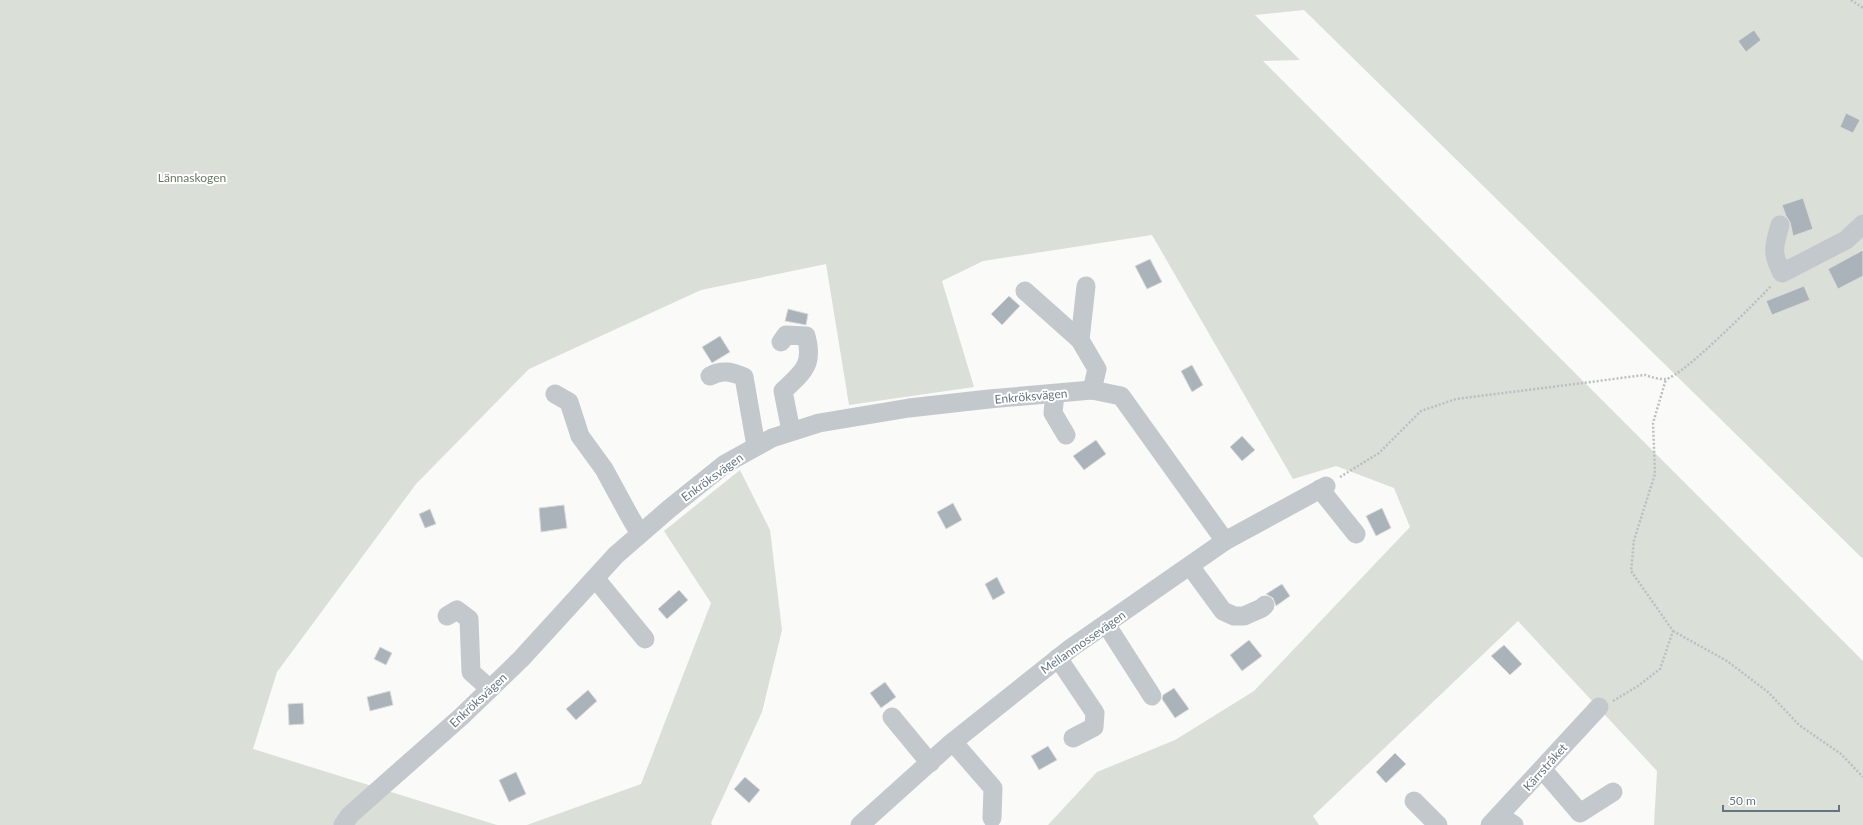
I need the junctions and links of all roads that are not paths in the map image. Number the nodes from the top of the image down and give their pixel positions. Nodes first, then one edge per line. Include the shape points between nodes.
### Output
1 (1863, 224) edge
2 (1780, 225) dead end
3 (1086, 286) dead end
4 (1025, 291) dead end
5 (1080, 340) junction
6 (781, 342) dead end
7 (710, 376) dead end
8 (1092, 390) junction
9 (555, 394) dead end
10 (1055, 394) junction
11 (791, 431) junction
12 (1066, 435) dead end
13 (756, 446) junction
14 (640, 534) junction
15 (1356, 534) dead end
16 (1225, 541) junction
17 (1190, 566) junction
18 (594, 578) junction
19 (1265, 605) dead end
20 (447, 616) dead end
21 (1106, 624) junction
22 (645, 639) dead end
23 (1058, 658) junction
24 (490, 689) junction
25 (1152, 696) dead end
26 (1599, 707) road end
27 (892, 717) dead end
28 (1073, 738) dead end
29 (953, 742) junction
30 (930, 763) junction
31 (1543, 770) junction
32 (1613, 792) dead end
33 (1414, 802) dead end
34 (992, 818) dead end
35 (1501, 822) edge
36 (343, 825) edge
37 (860, 825) edge
38 (1438, 825) edge

1 - 2 street via 1846,240 1782,273 1775,259 1774,246
3 - 5 street
4 - 5 street
5 - 8 street via 1097,369
6 - 11 street via 786,335 806,336 809,347 806,368 783,391
7 - 13 street via 730,371 744,377
8 - 10 street, Enkröksvägen
8 - 16 street, Enkröksvägen via 1121,396
9 - 14 street via 569,402 580,436 604,469
10 - 11 street, Enkröksvägen via 909,408 819,423
10 - 12 street via 1053,414
11 - 13 street, Enkröksvägen
13 - 14 street, Enkröksvägen via 725,464
14 - 18 street, Enkröksvägen
15 - 16 street, Mellanmossevägen via 1323,487
16 - 17 street, Mellanmossevägen
17 - 19 street via 1223,611 1234,616 1244,616
17 - 21 street, Mellanmossevägen
18 - 22 street
18 - 24 street, Enkröksvägen via 521,659
20 - 24 street via 457,610 469,619 471,672
21 - 23 street, Mellanmossevägen
21 - 25 street
23 - 28 street via 1095,713 1094,727
23 - 29 street, Mellanmossevägen
24 - 36 street, Enkröksvägen via 350,814
26 - 31 street, Kärrstråket
27 - 30 street
29 - 30 street, Mellanmossevägen
29 - 34 street via 993,788
30 - 37 street, Mellanmossevägen
31 - 32 street via 1580,813
31 - 35 street, Kärrstråket
33 - 38 street

